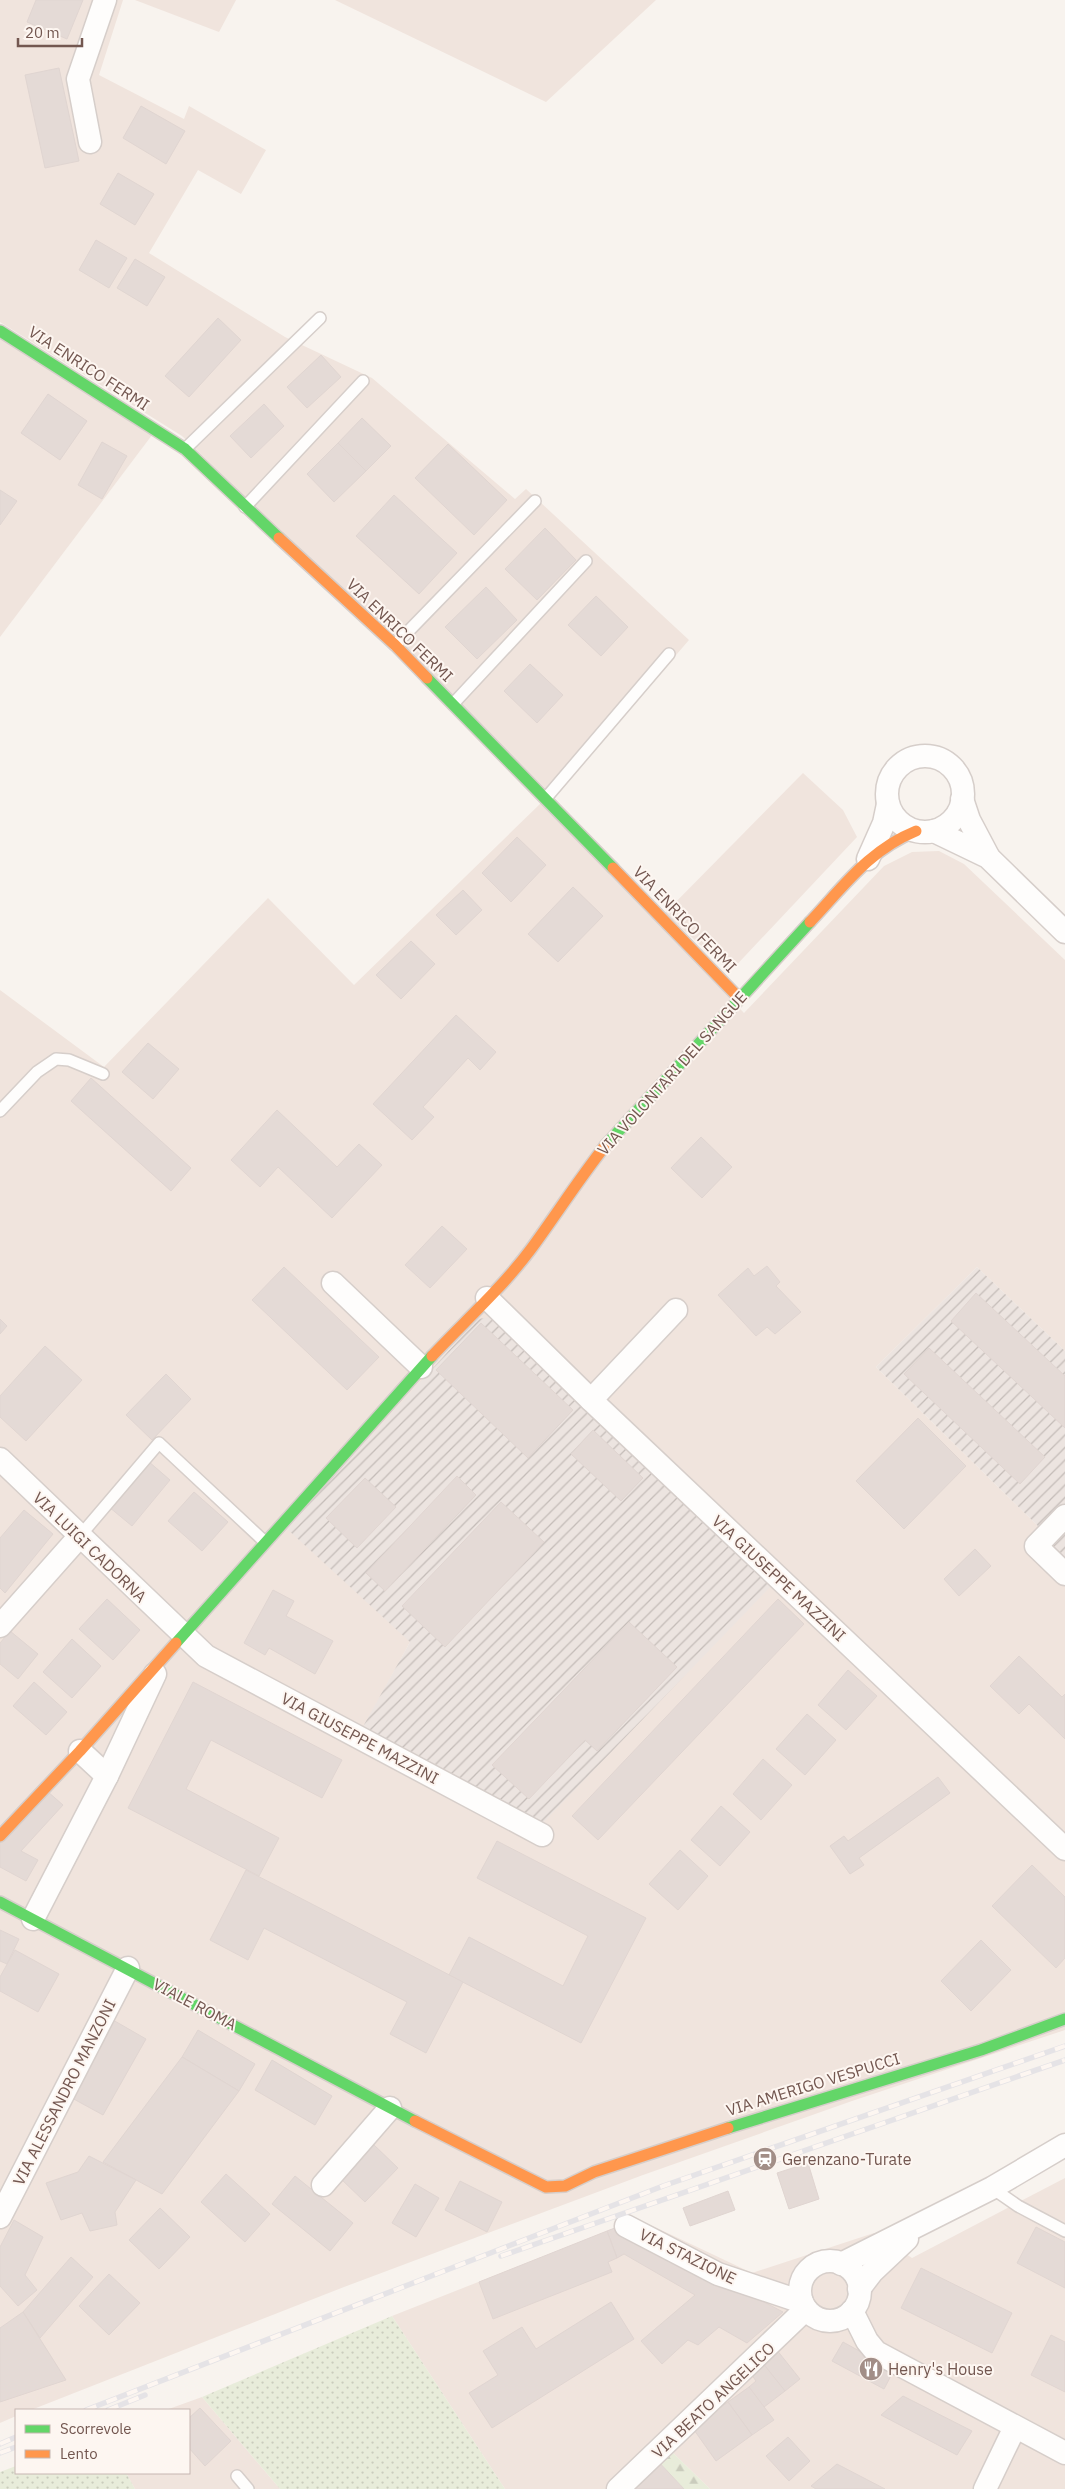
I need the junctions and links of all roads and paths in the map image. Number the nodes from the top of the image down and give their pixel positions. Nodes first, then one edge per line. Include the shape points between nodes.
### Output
1 (105, 0) edge
2 (90, 142) dead end
3 (320, 318) dead end
4 (0, 331) edge
5 (364, 382) dead end
6 (185, 449) junction
7 (535, 501) dead end
8 (245, 507) junction
9 (586, 561) dead end
10 (395, 645) junction
11 (669, 654) dead end
12 (453, 704) junction
13 (546, 798) junction
14 (962, 799) junction
15 (888, 804) junction
16 (925, 831) junction
17 (988, 857) junction
18 (868, 858) junction
19 (1065, 932) edge
20 (739, 998) junction
21 (103, 1074) dead end
22 (0, 1111) edge
23 (332, 1283) dead end
24 (487, 1298) junction
25 (676, 1310) dead end
26 (421, 1367) junction
27 (591, 1400) junction
28 (0, 1459) edge
29 (1065, 1516) edge
30 (79, 1537) junction
31 (265, 1542) junction
32 (1065, 1574) edge
33 (0, 1626) edge
34 (181, 1634) junction
35 (165, 1653) junction
36 (80, 1751) junction
37 (107, 1776) junction
38 (542, 1835) dead end
39 (0, 1836) edge
40 (1061, 1836) edge
41 (0, 1902) edge
42 (33, 1919) junction
43 (128, 1968) junction
44 (1065, 2019) edge
45 (390, 2108) junction
46 (1065, 2145) edge
47 (572, 2182) joint
48 (323, 2185) dead end
49 (992, 2188) junction
50 (0, 2217) edge
51 (925, 2223) junction
52 (626, 2226) dead end
53 (1065, 2231) edge
54 (841, 2264) junction
55 (859, 2289) junction
56 (803, 2298) junction
57 (843, 2315) junction
58 (1015, 2427) junction
59 (1065, 2452) edge
60 (237, 2476) dead end
61 (248, 2489) edge
62 (618, 2489) edge
63 (985, 2489) edge

1 - 2 street via 78,79
3 - 6 lane
4 - 6 street, VIA ENRICO FERMI
5 - 8 lane
6 - 8 street, VIA ENRICO FERMI
7 - 10 lane
8 - 10 street, VIA ENRICO FERMI
9 - 12 lane
10 - 12 street, VIA ENRICO FERMI
11 - 13 lane
12 - 13 street, VIA ENRICO FERMI
13 - 20 street, VIA ENRICO FERMI
14 - 15 street, VIA VOLONTARI DEL SANGUE via 960,780 951,767 937,758 921,756 906,762 894,773 888,788
14 - 16 street, VIA VOLONTARI DEL SANGUE via 954,818 946,826
14 - 17 street, VIA VOLONTARI DEL SANGUE
15 - 16 street, VIA VOLONTARI DEL SANGUE via 900,823
15 - 18 street, VIA VOLONTARI DEL SANGUE via 884,824
16 - 17 street, VIA VOLONTARI DEL SANGUE via 962,843
16 - 18 street, VIA VOLONTARI DEL SANGUE via 894,840
17 - 19 street, VIA VOLONTARI DEL SANGUE
18 - 20 street, VIA VOLONTARI DEL SANGUE
20 - 24 street, VIA VOLONTARI DEL SANGUE via 605,1146 568,1193 531,1249
21 - 22 lane via 69,1060 56,1059 37,1072
23 - 26 street
24 - 26 street
24 - 27 street, VIA GIUSEPPE MAZZINI
25 - 27 street
26 - 31 street
27 - 40 street, VIA GIUSEPPE MAZZINI via 967,1755
28 - 30 street, VIA LUIGI CADORNA
29 - 32 street via 1036,1546
30 - 31 lane via 159,1443
30 - 33 street
30 - 34 street, VIA LUIGI CADORNA
31 - 34 street
34 - 35 street
34 - 38 street, VIA GIUSEPPE MAZZINI via 206,1656
35 - 36 street
35 - 37 street
36 - 37 street
36 - 39 street
37 - 42 street
41 - 42 street, VIALE ROMA
42 - 43 street, VIALE ROMA
43 - 45 street, VIALE ROMA
43 - 50 street, VIA ALESSANDRO MANZONI
44 - 47 street, VIA AMERIGO VESPUCCI via 981,2050 703,2136
45 - 47 street, VIALE ROMA via 546,2187 560,2187
45 - 48 street
46 - 49 street
49 - 51 street
49 - 53 lane
51 - 54 street
51 - 55 street via 876,2268
52 - 56 street, VIA STAZIONE via 718,2274
54 - 55 street via 854,2275
54 - 56 street via 830,2261 817,2264 807,2272
55 - 57 street via 856,2304
56 - 57 street via 820,2319
56 - 62 street, VIA BEATO ANGELICO
57 - 58 street via 870,2348 884,2358
58 - 59 street
58 - 63 street
60 - 61 lane

